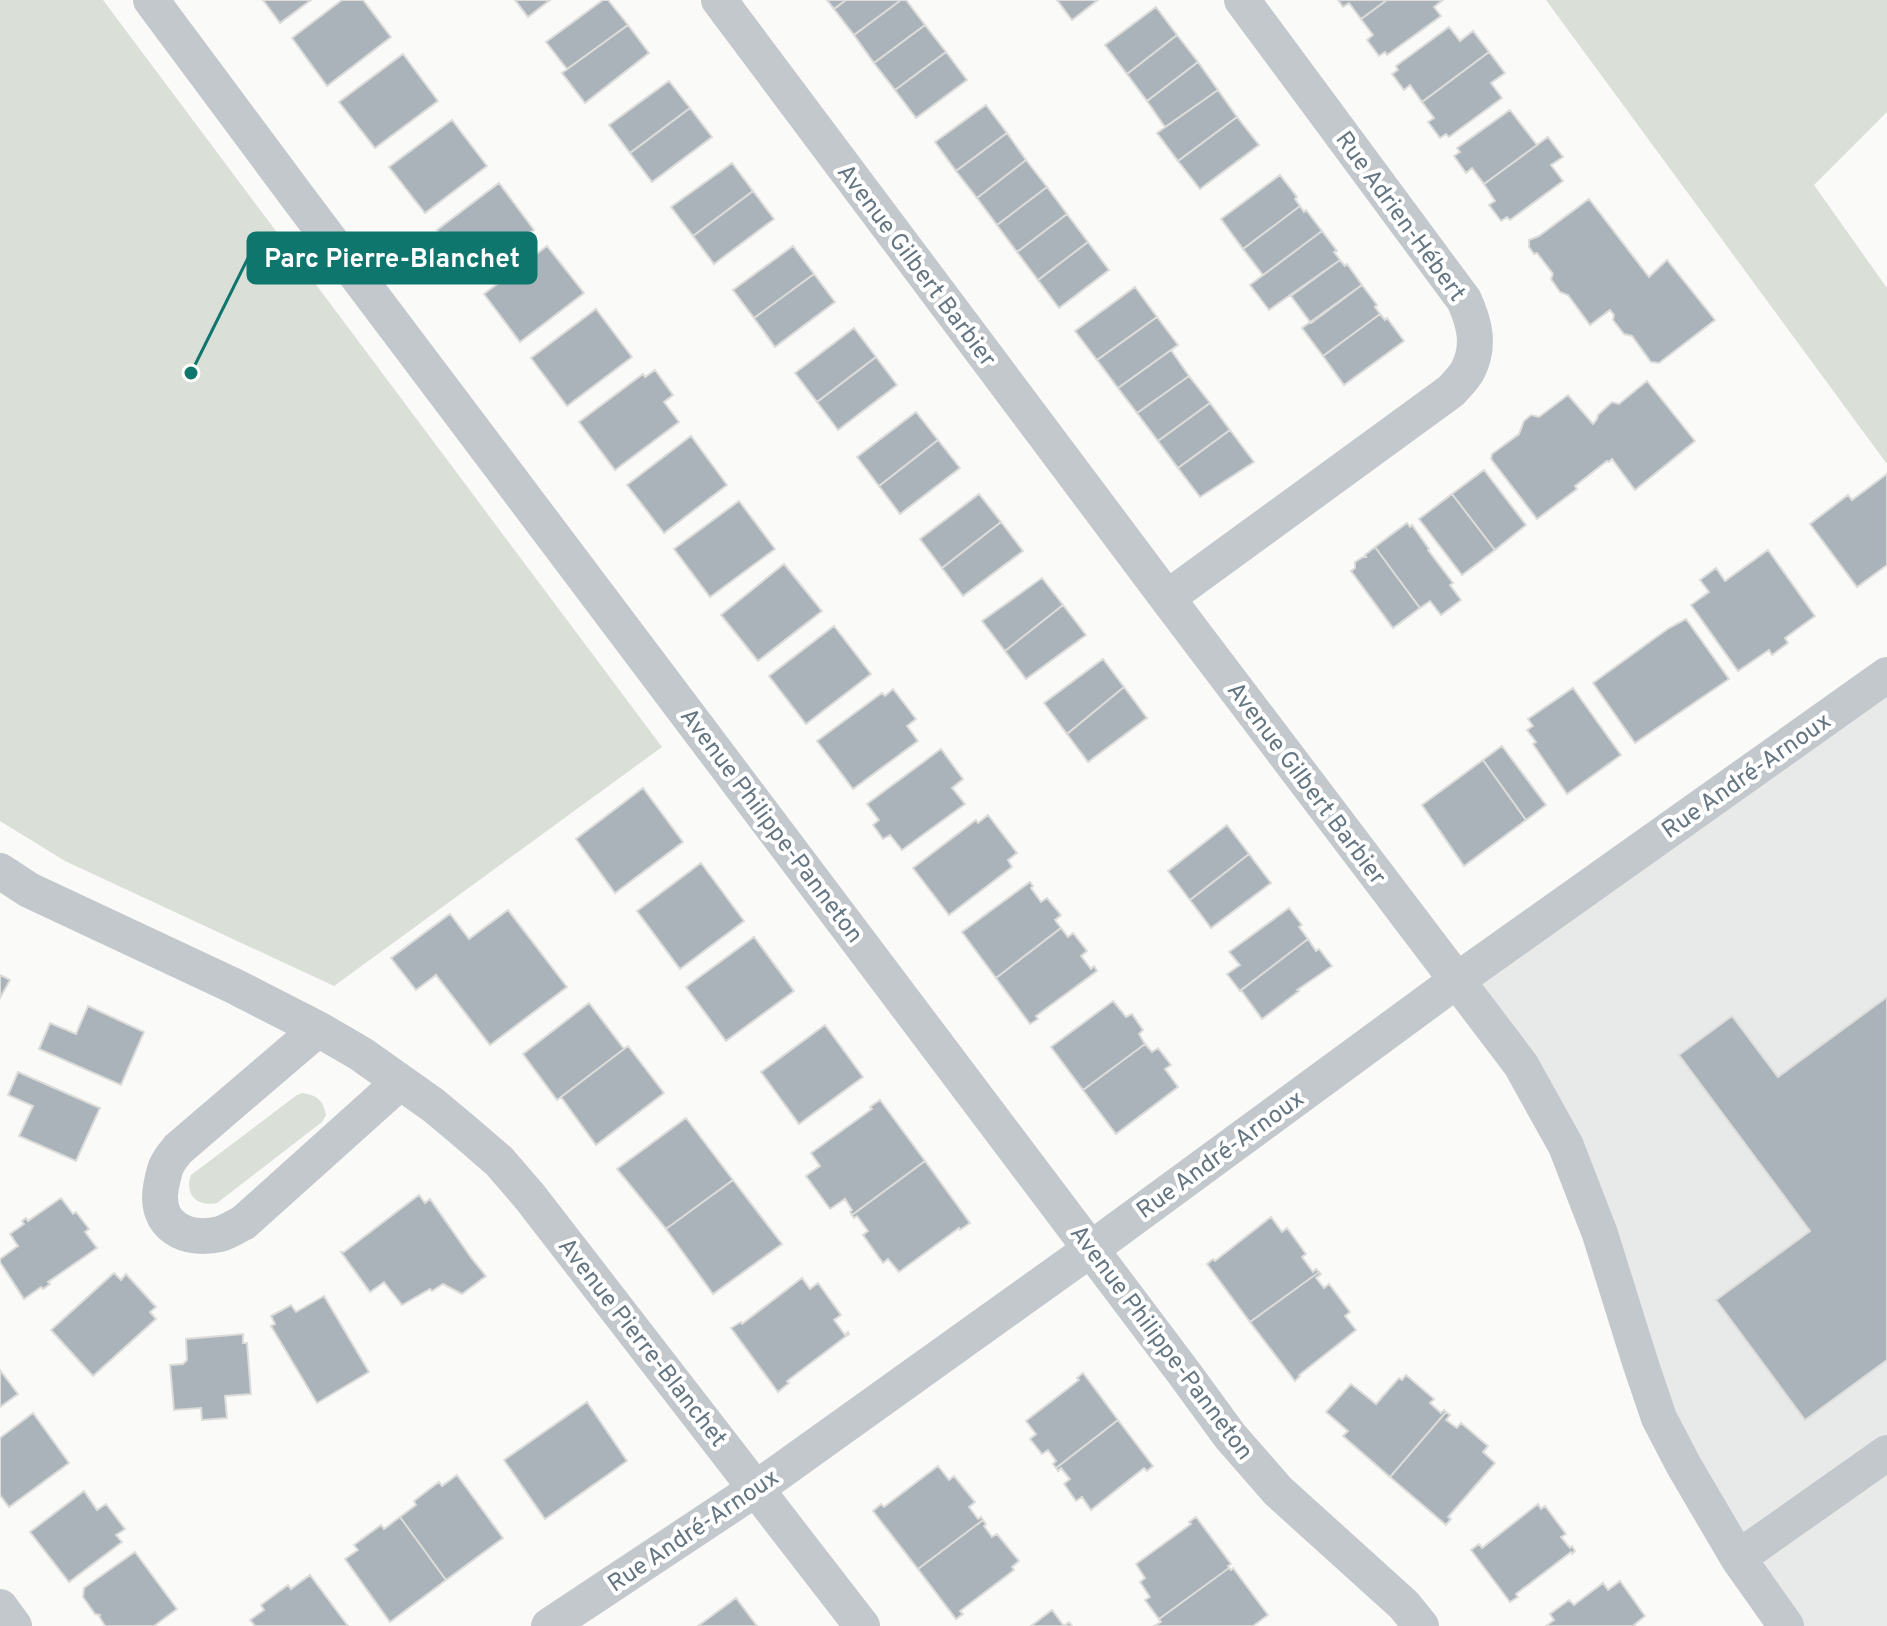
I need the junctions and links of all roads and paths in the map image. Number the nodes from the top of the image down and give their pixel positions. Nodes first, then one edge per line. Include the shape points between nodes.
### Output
1 (151, 0) edge
2 (719, 0) edge
3 (1242, 0) edge
4 (1167, 598) junction
5 (1887, 675) edge
6 (0, 871) edge
7 (1456, 981) junction
8 (318, 1029) junction
9 (400, 1082) junction
10 (1091, 1249) junction
11 (1887, 1453) edge
12 (757, 1488) junction
13 (1738, 1558) junction
14 (0, 1607) edge
15 (14, 1626) edge
16 (549, 1626) edge
17 (862, 1626) edge
18 (1421, 1626) edge
19 (1786, 1626) edge

1 - 10 street, Avenue Philippe-Panneton
2 - 4 street, Avenue Gilbert Barbier
3 - 4 street, Rue Adrien-Hébert via 1464,300 1474,322 1475,348 1467,371 1451,391
4 - 7 street, Avenue Gilbert Barbier
5 - 7 street, Rue André-Arnoux
6 - 8 street, Avenue Pierre-Blanchet via 29,890
7 - 10 street, Rue André-Arnoux
7 - 13 street, Avenue Gilbert Barbier via 1521,1065 1566,1146 1659,1418
8 - 9 street, Avenue Pierre-Blanchet
8 - 9 street via 165,1165 159,1201 164,1218 180,1232 204,1236 243,1223
9 - 12 street, Avenue Pierre-Blanchet via 510,1173
10 - 12 street, Rue André-Arnoux
10 - 18 street, Avenue Philippe-Panneton via 1230,1436 1278,1491
11 - 13 street
12 - 16 street, Rue André-Arnoux
12 - 17 street, Avenue Pierre-Blanchet
13 - 19 street, Avenue Gilbert Barbier
14 - 15 street

